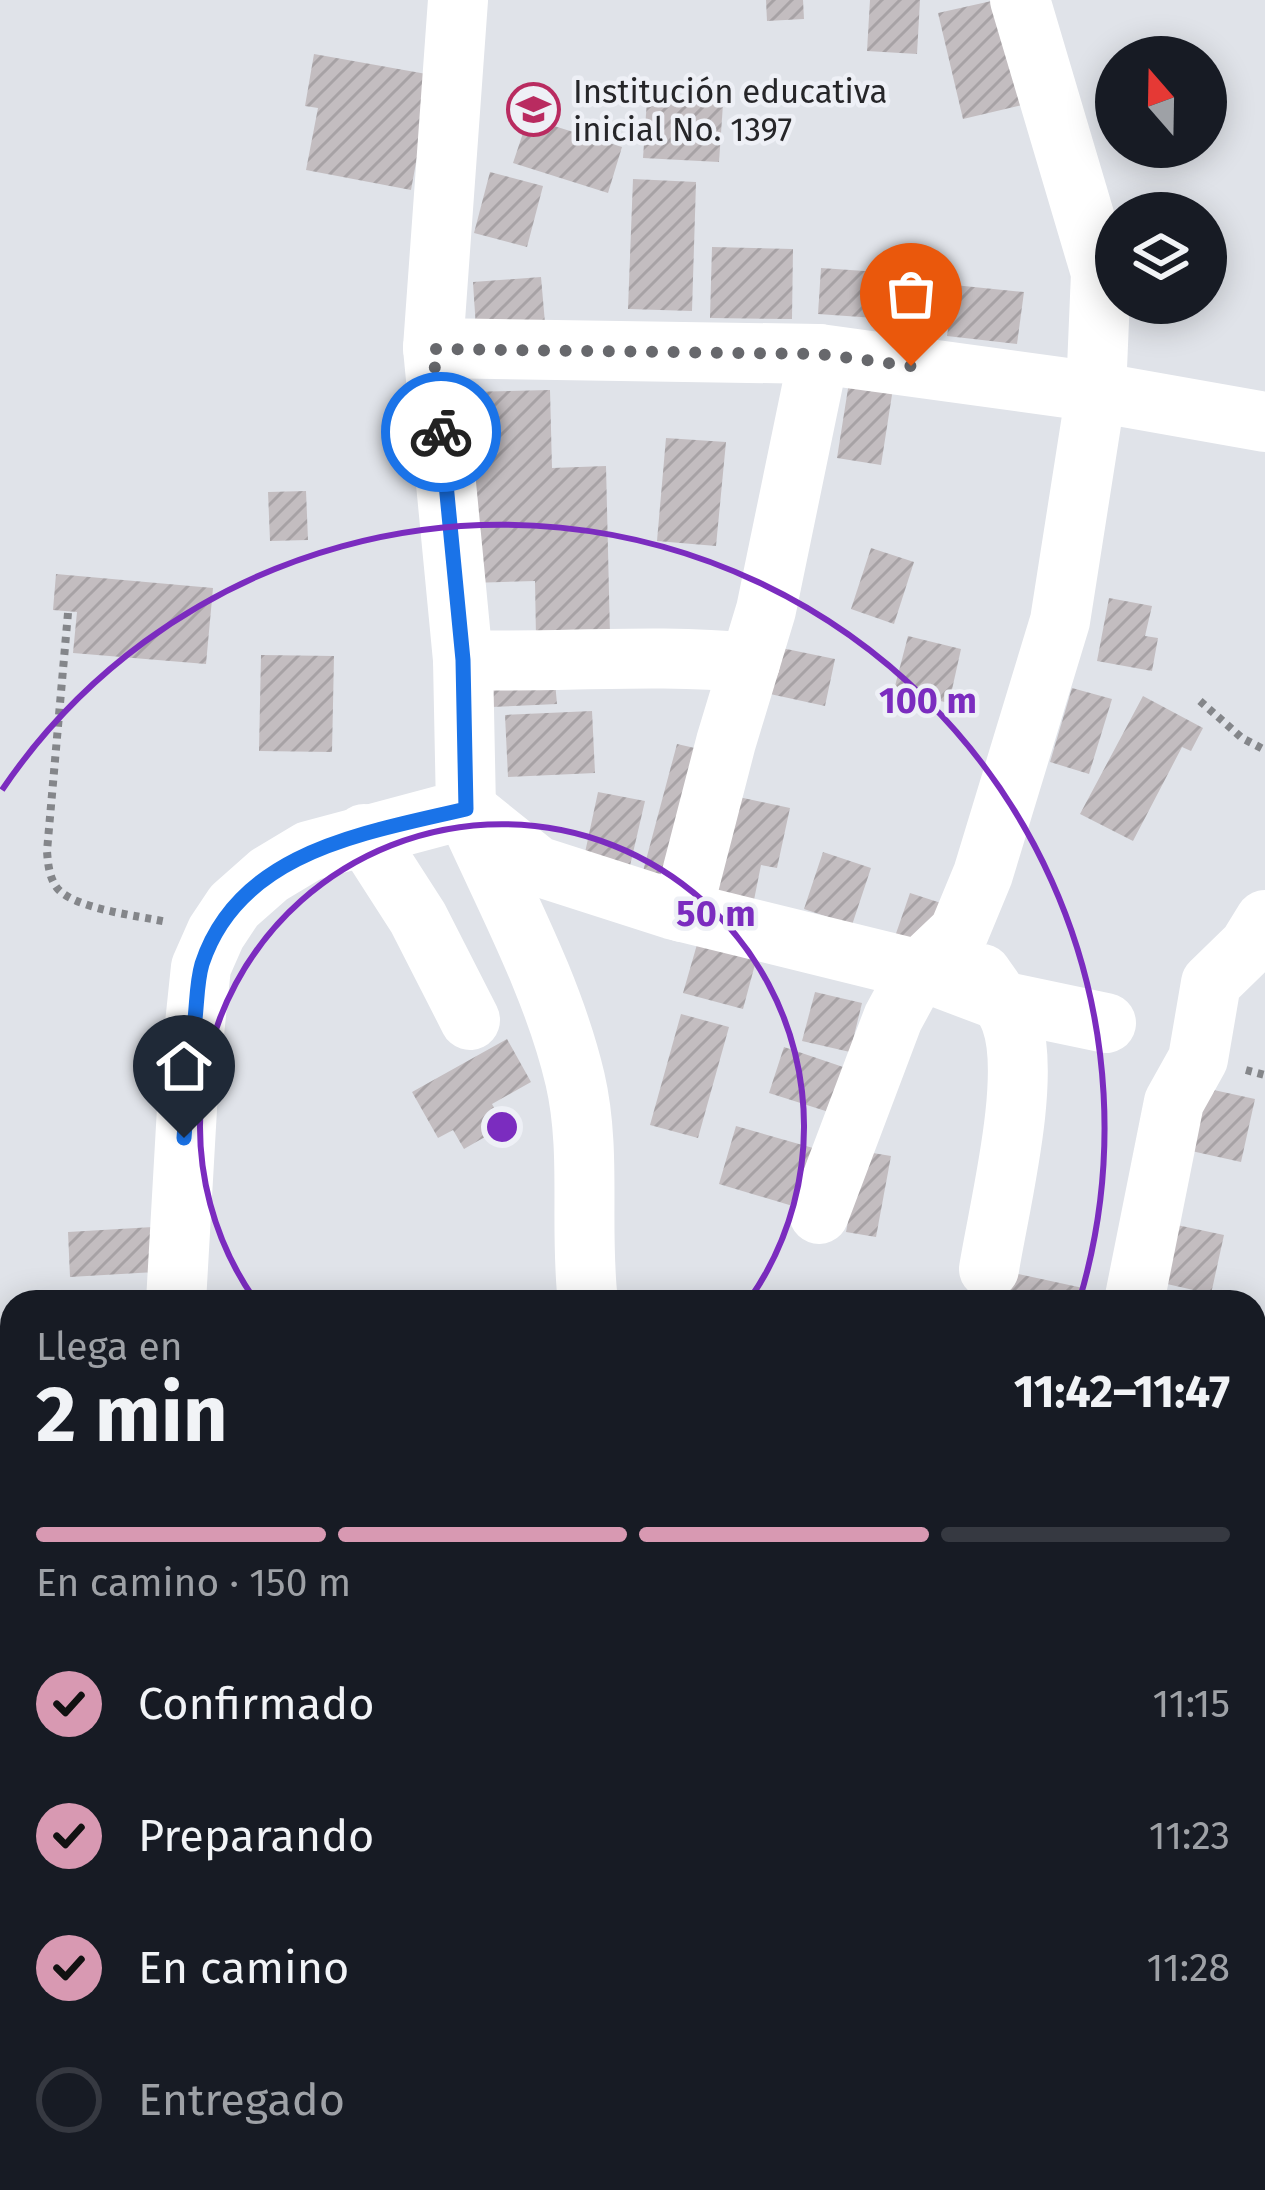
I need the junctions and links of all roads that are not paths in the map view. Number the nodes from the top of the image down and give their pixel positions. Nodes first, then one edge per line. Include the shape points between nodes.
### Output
1 (458, 0) edge
2 (1020, 0) edge
3 (433, 349) junction
4 (819, 354) junction
5 (1096, 392) junction
6 (1265, 422) edge
7 (463, 660) junction
8 (749, 664) junction
9 (466, 809) junction
10 (364, 833) junction
11 (682, 912) junction
12 (1265, 920) edge
13 (939, 951) junction
14 (1001, 1001) junction
15 (470, 1020) dead end
16 (1106, 1023) dead end
17 (819, 1214) dead end
18 (989, 1269) dead end
19 (177, 1290) edge
20 (588, 1290) edge
21 (1135, 1290) edge

1 - 3 street
2 - 5 street via 1101,273
3 - 4 street
3 - 7 street
4 - 5 street
4 - 8 street
5 - 6 street
5 - 13 street via 1060,621 983,874
7 - 8 street
7 - 9 street
8 - 11 street
9 - 10 street
9 - 11 street via 537,866
9 - 20 street via 575,1081
10 - 15 street
10 - 19 street via 269,874 234,906 201,968
11 - 13 street
12 - 21 street via 1211,983 1198,1059 1174,1102
13 - 14 street
13 - 17 street via 877,1054
14 - 16 street
14 - 18 street via 1017,1045 1017,1087

